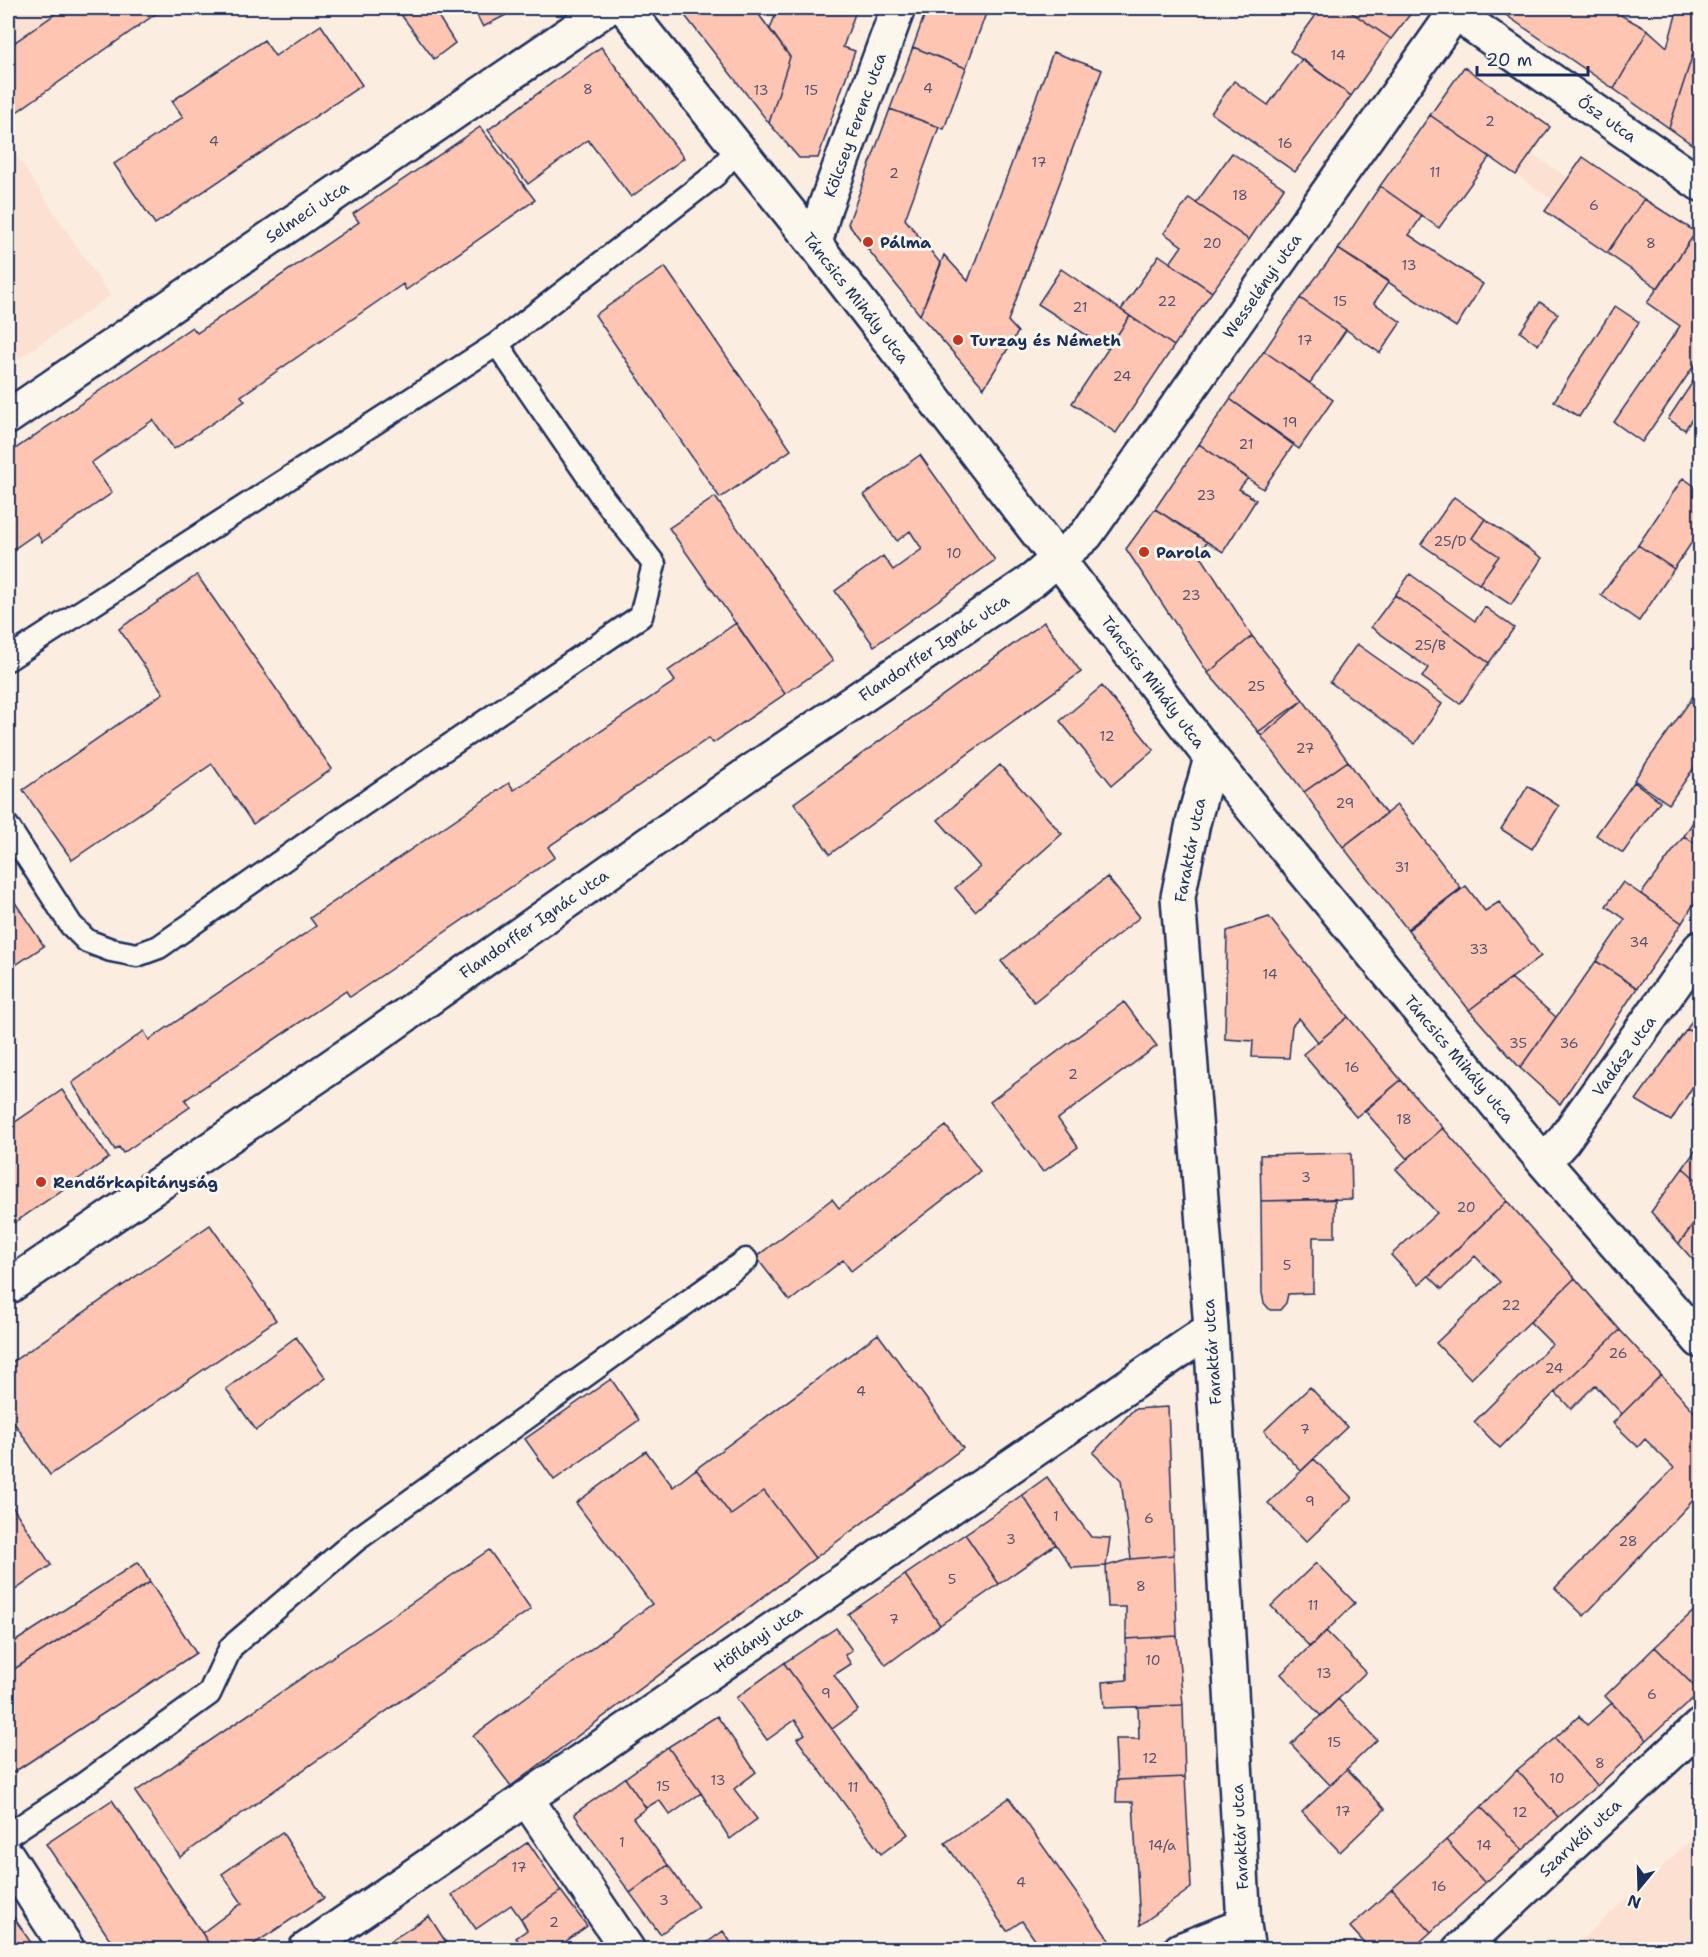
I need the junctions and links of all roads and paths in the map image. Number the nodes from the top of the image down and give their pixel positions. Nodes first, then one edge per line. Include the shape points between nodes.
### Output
1 (607, 8) edge
2 (626, 8) edge
3 (898, 8) edge
4 (1458, 9) edge
5 (738, 148) junction
6 (1701, 184) edge
7 (815, 244) junction
8 (497, 344) junction
9 (8, 417) edge
10 (1059, 559) junction
11 (8, 659) edge
12 (1211, 758) junction
13 (8, 827) edge
14 (1701, 948) edge
15 (1544, 1162) junction
16 (746, 1260) dead end
17 (8, 1287) edge
18 (1211, 1329) junction
19 (1701, 1341) edge
20 (1701, 1726) edge
21 (526, 1798) junction
22 (8, 1835) edge
23 (8, 1857) edge
24 (1246, 1937) edge
25 (69, 1950) edge
26 (305, 1950) edge
27 (628, 1950) edge
28 (1180, 1950) edge
29 (1459, 1950) edge

1 - 9 street, Selmeci utca
2 - 5 street, Táncsics Mihály utca
3 - 7 street, Kölcsey Ferenc utca
4 - 6 street, Ősz utca via 1475,27
4 - 10 street, Wesselényi utca via 1086,535
5 - 7 street, Táncsics Mihály utca
5 - 8 lane via 716,176
7 - 10 street, Táncsics Mihály utca
8 - 11 lane
8 - 13 lane via 603,498 654,564 641,616 159,947 137,955 87,941 71,925
10 - 12 street, Táncsics Mihály utca
10 - 17 street, Flandorffer Ignác utca via 370,1040
12 - 15 street, Táncsics Mihály utca
12 - 18 street, Faraktár utca via 1178,897
14 - 15 street, Vadász utca
15 - 19 street, Táncsics Mihály utca
16 - 22 lane via 356,1540 231,1647 209,1694
18 - 21 street, Höflányi utca
18 - 24 street, Faraktár utca
20 - 29 street, Szarvkői utca
21 - 26 street, Höflányi utca
21 - 27 street
23 - 25 street
24 - 28 street

